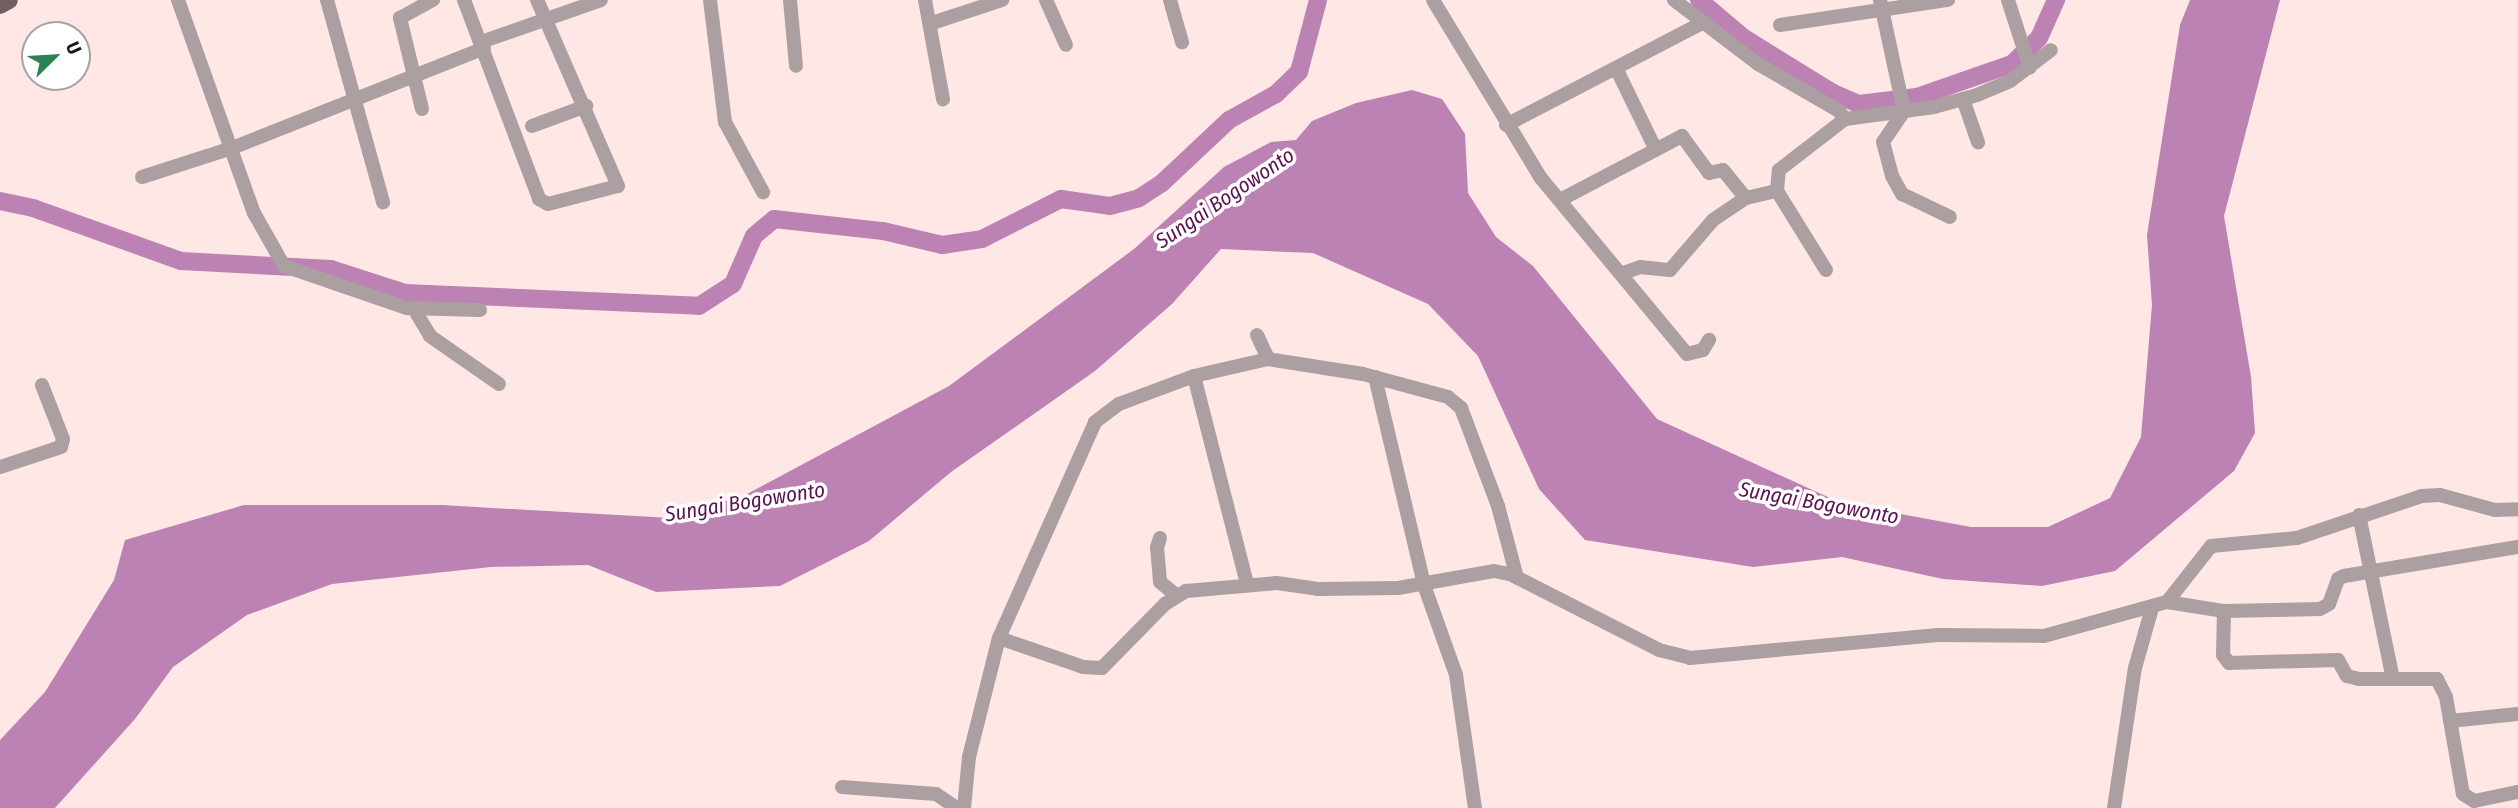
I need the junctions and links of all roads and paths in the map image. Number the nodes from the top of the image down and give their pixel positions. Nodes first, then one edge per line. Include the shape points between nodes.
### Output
1 (9, 0) edge
2 (178, 0) edge
3 (327, 0) edge
4 (433, 0) edge
5 (464, 0) edge
6 (537, 0) edge
7 (601, 0) edge
8 (710, 0) edge
9 (790, 0) edge
10 (926, 0) edge
11 (1002, 0) edge
12 (1046, 0) edge
13 (1170, 0) edge
14 (1433, 0) edge
15 (1674, 0) edge
16 (1948, 0) edge
17 (2008, 0) edge
18 (0, 5) edge
19 (1881, 6) edge
20 (544, 20) junction
21 (932, 23) junction
22 (1702, 23) junction
23 (1780, 25) dead end
24 (1182, 42) dead end
25 (482, 45) junction
26 (1066, 45) dead end
27 (2051, 50) dead end
28 (796, 66) dead end
29 (1616, 68) junction
30 (2031, 68) junction
31 (414, 76) junction
32 (355, 98) junction
33 (943, 99) dead end
34 (1963, 99) junction
35 (586, 106) junction
36 (422, 109) dead end
37 (1903, 109) junction
38 (1845, 119) junction
39 (1506, 125) junction
40 (532, 126) dead end
41 (1978, 142) dead end
42 (232, 148) junction
43 (1656, 150) junction
44 (142, 177) dead end
45 (1777, 191) junction
46 (763, 192) dead end
47 (1746, 198) junction
48 (1560, 200) junction
49 (383, 202) dead end
50 (1950, 217) dead end
51 (1826, 270) dead end
52 (1623, 273) junction
53 (414, 309) junction
54 (480, 310) dead end
55 (1257, 335) dead end
56 (1709, 340) dead end
57 (1268, 359) junction
58 (1194, 376) junction
59 (1375, 377) junction
60 (499, 384) dead end
61 (42, 385) dead end
62 (0, 467) edge
63 (2518, 509) edge
64 (2359, 515) junction
65 (1160, 538) dead end
66 (2518, 547) edge
67 (2373, 570) junction
68 (1517, 578) junction
69 (1247, 584) junction
70 (1424, 584) junction
71 (1176, 595) junction
72 (2167, 602) junction
73 (2152, 608) junction
74 (2224, 611) junction
75 (999, 638) junction
76 (2393, 679) junction
77 (2518, 714) edge
78 (2450, 721) junction
79 (842, 787) dead end
80 (2518, 792) edge
81 (957, 808) edge
82 (964, 808) edge
83 (1475, 808) edge
84 (2114, 808) edge

1 - 18 main road
2 - 42 street
3 - 32 street
4 - 31 street via 400,18
5 - 25 street
6 - 20 street
7 - 20 street
8 - 46 street via 724,122
9 - 28 street
10 - 21 street
11 - 21 street
12 - 26 street
13 - 24 street
14 - 39 street
15 - 22 street
16 - 19 street
17 - 30 street
19 - 23 street
19 - 37 street
20 - 25 street
20 - 35 street
21 - 33 street
22 - 29 street
22 - 38 street
25 - 31 street
25 - 35 street via 542,203 618,186
27 - 30 street
29 - 39 street
29 - 43 street
30 - 34 street
31 - 32 street
31 - 36 street
32 - 42 street
32 - 49 street
34 - 37 street
34 - 41 street
35 - 40 street
37 - 38 street
37 - 50 street via 1883,142 1892,176 1902,194
38 - 45 street via 1779,170
39 - 48 street
42 - 44 street
42 - 53 street via 254,213 280,260
43 - 47 street via 1682,136 1709,173 1723,170
43 - 48 street
45 - 47 street
45 - 51 street
47 - 52 street via 1713,220 1670,270 1640,267
48 - 52 street
52 - 56 street via 1687,355 1703,350
53 - 54 street
53 - 60 street via 430,336
55 - 57 street
57 - 58 street
57 - 59 street
58 - 69 street
58 - 75 street via 1119,404 1096,422
59 - 68 street via 1448,397 1461,408 1498,506
59 - 70 street
61 - 62 street via 63,439 61,447
63 - 64 street via 2495,510 2440,495
64 - 67 street
64 - 72 street via 2297,538 2211,546
65 - 71 street via 1160,582
66 - 67 street
67 - 74 street via 2340,577 2325,608
67 - 76 street
68 - 70 street via 1494,570
68 - 73 street via 1658,650 1690,658 1938,635 2044,636 2091,620
69 - 70 street via 1361,589
69 - 71 street
70 - 83 street via 1456,675
71 - 75 street via 1102,668 1083,667
72 - 73 street
72 - 74 street
73 - 84 street via 2135,668
74 - 76 street via 2223,654 2230,663 2339,660 2350,677
75 - 82 street via 969,757
76 - 78 street via 2437,679
77 - 78 street
78 - 80 street via 2466,798 2474,801
79 - 81 street via 936,794

